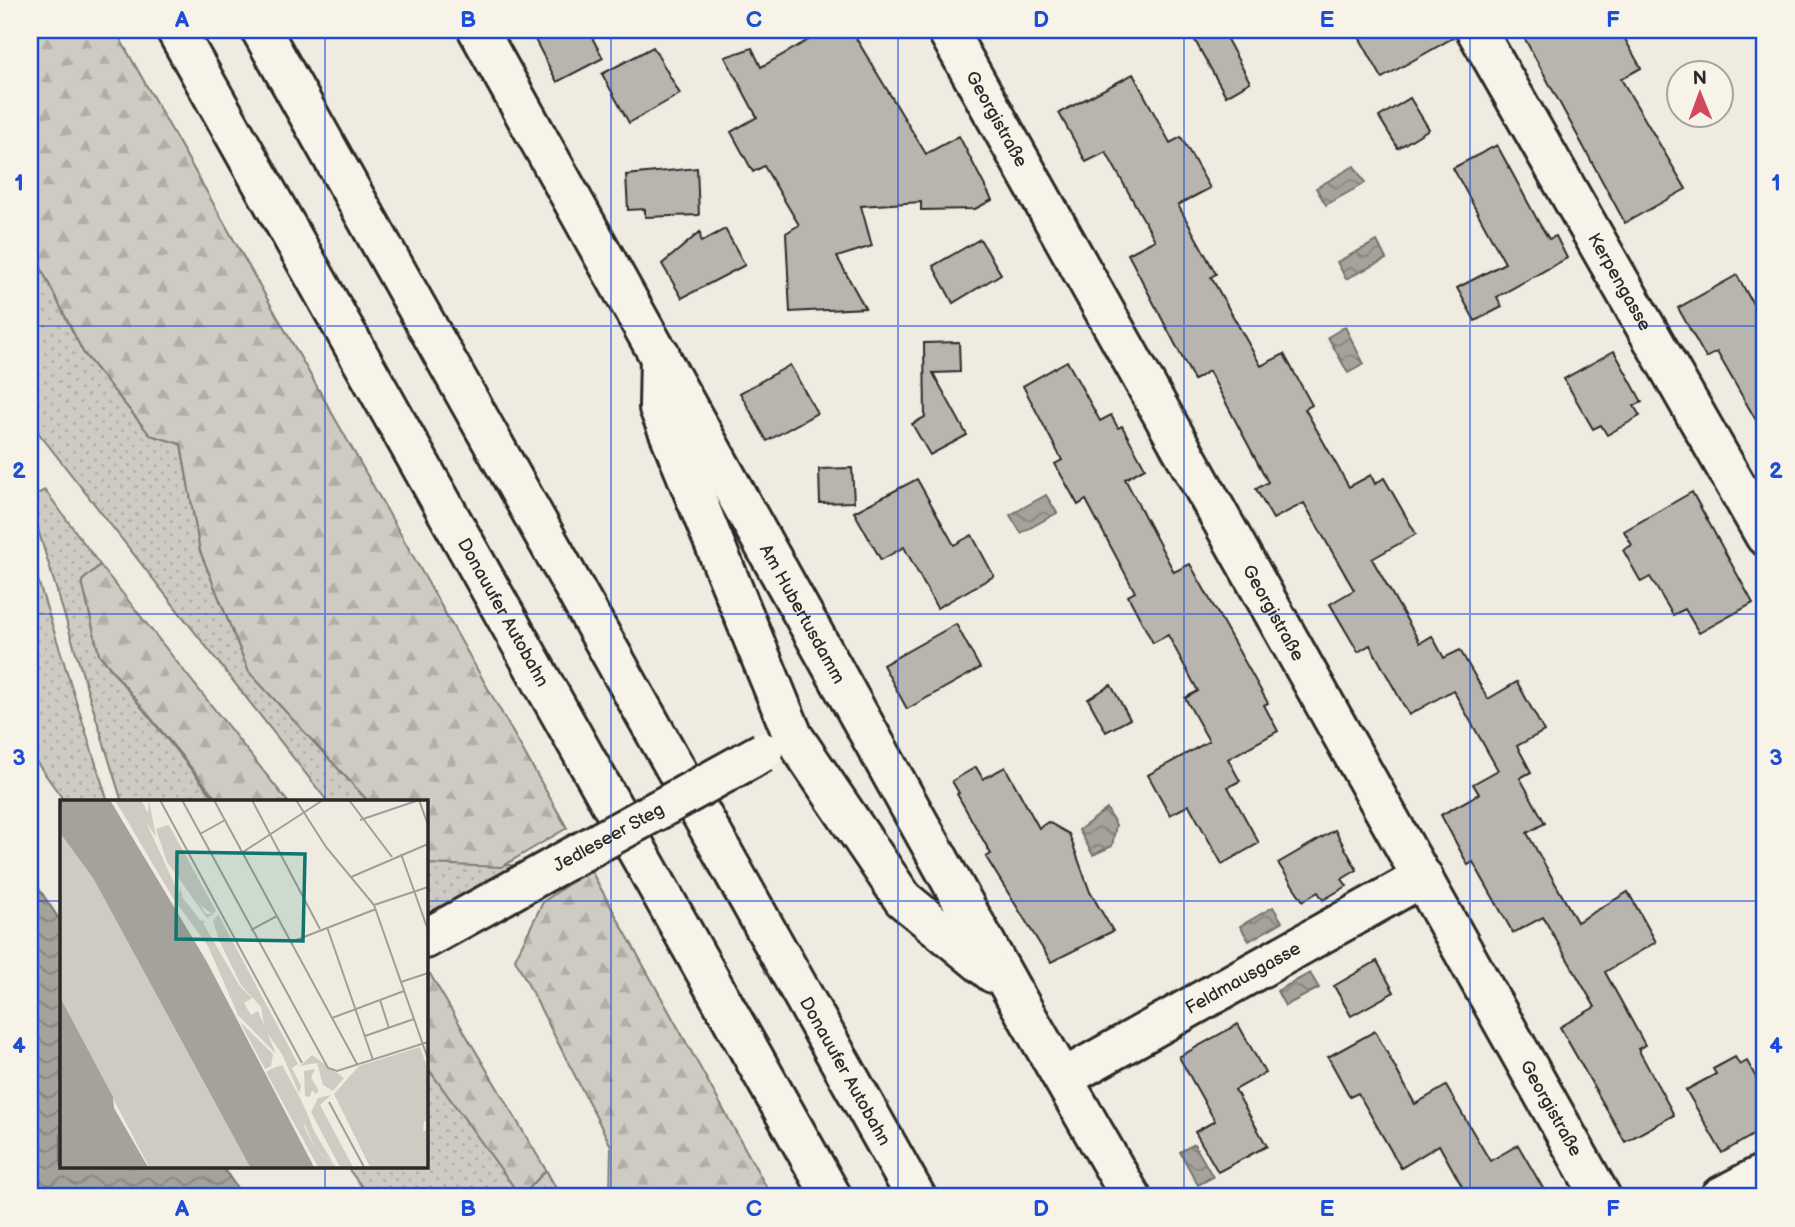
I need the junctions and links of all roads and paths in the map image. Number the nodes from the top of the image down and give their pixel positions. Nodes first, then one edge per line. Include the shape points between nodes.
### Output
1 (176, 30) edge
2 (261, 30) edge
3 (478, 30) edge
4 (947, 30) edge
5 (1476, 30) edge
6 (660, 354) junction
7 (1765, 536) edge
8 (778, 744) junction
9 (1423, 877) junction
10 (427, 938) edge
11 (1010, 987) junction
12 (1064, 1078) junction
13 (1765, 1172) edge
14 (832, 1197) edge
15 (916, 1197) edge
16 (1131, 1197) edge
17 (1601, 1197) edge
18 (1720, 1197) edge

1 - 14 main road, Donauufer Autobahn
2 - 15 main road, Donauufer Autobahn
3 - 6 main road, Am Hubertusdamm
4 - 9 main road, Georgistraße
5 - 7 main road, Kerpengasse
6 - 8 main road via 659,408
6 - 11 main road, Am Hubertusdamm
8 - 10 main road, Jedleseer Steg, bridge
8 - 11 main road via 904,899
9 - 12 main road, Feldmausgasse
9 - 17 main road, Georgistraße
11 - 12 main road, Am Hubertusdamm
12 - 16 main road, Am Hubertusdamm
13 - 18 main road

